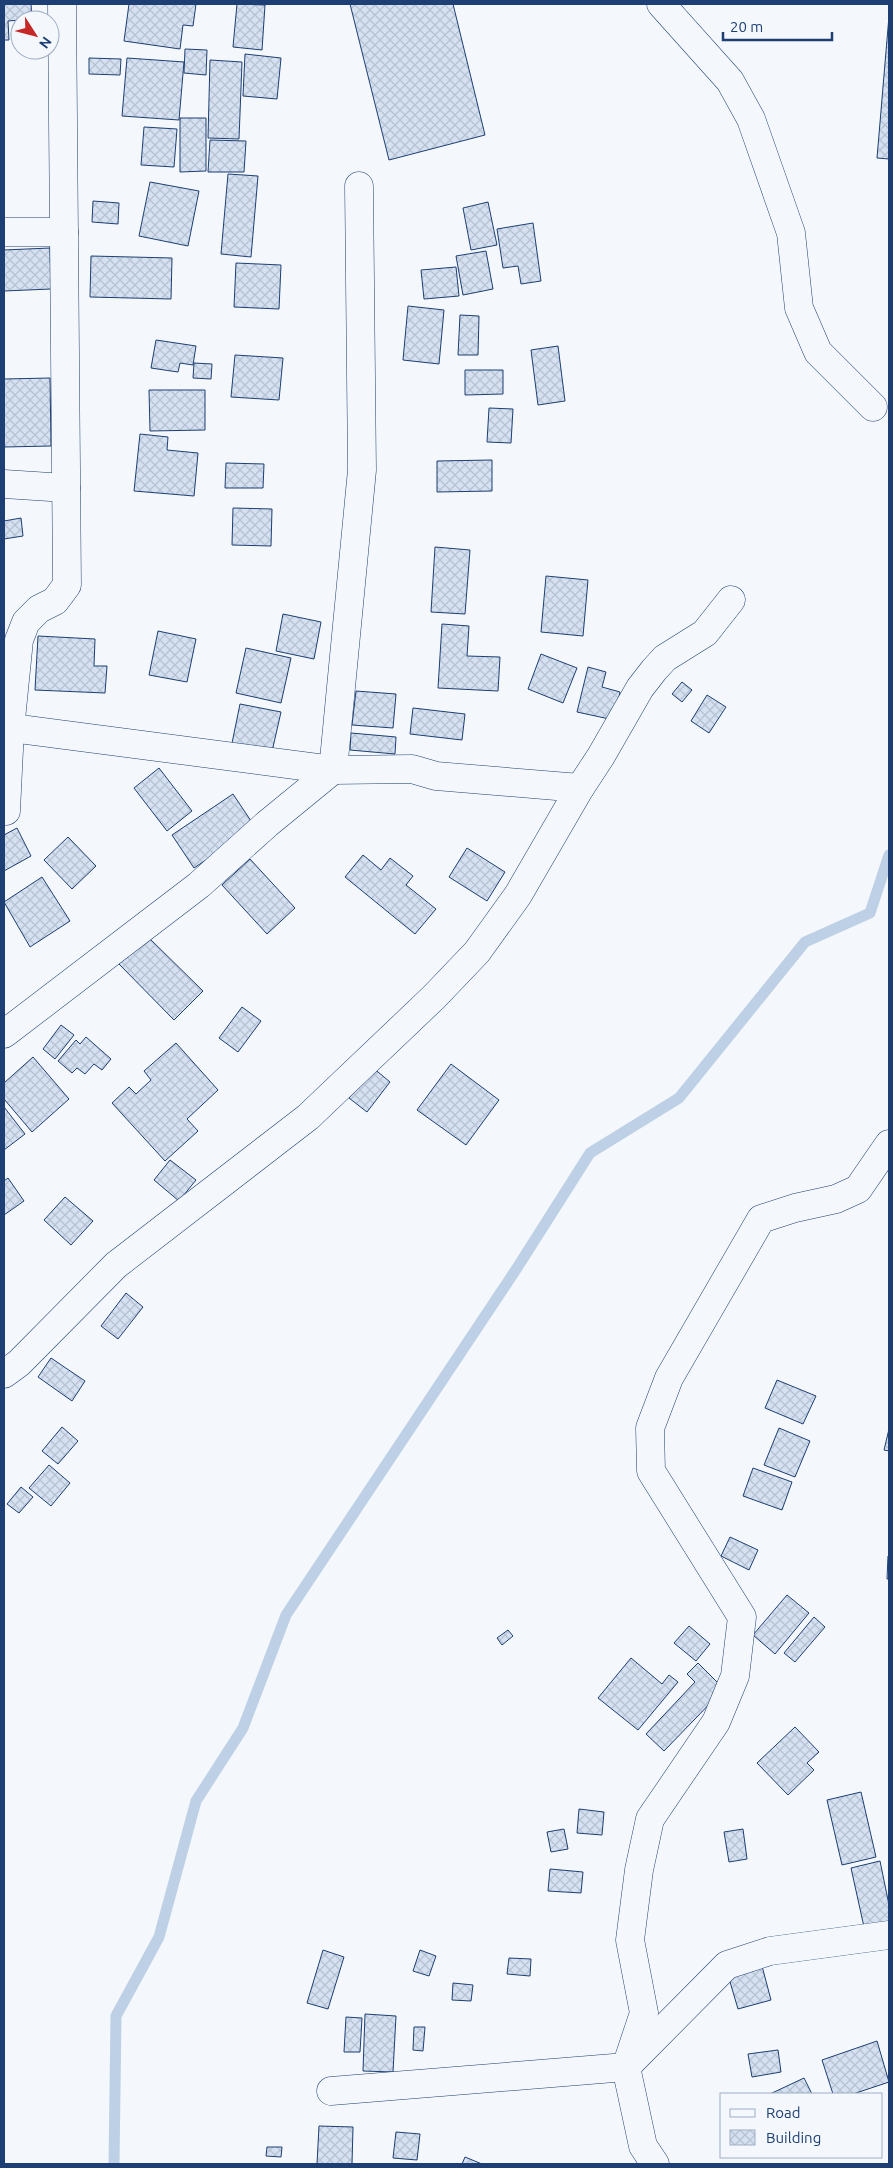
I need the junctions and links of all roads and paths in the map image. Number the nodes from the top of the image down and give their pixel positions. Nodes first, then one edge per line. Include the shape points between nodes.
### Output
1 (62, 4) edge
2 (661, 4) edge
3 (358, 186) dead end
4 (4, 232) edge
5 (64, 232) junction
6 (873, 407) dead end
7 (4, 484) edge
8 (66, 488) junction
9 (731, 600) dead end
10 (7, 728) edge
11 (333, 770) junction
12 (580, 788) junction
13 (6, 811) dead end
14 (4, 1034) edge
15 (889, 1144) edge
16 (4, 1374) edge
17 (889, 1935) edge
18 (626, 2067) junction
19 (330, 2091) dead end
20 (655, 2164) edge

1 - 5 street
2 - 6 street via 730,81 751,119 791,233 799,308 818,352
3 - 11 street via 362,470
4 - 5 street
5 - 8 street
7 - 8 street
8 - 10 street via 67,585 55,601 39,609 26,622 19,640
9 - 12 street via 705,633 665,658 654,670
10 - 11 street
10 - 13 street
11 - 12 street via 412,769 436,776
11 - 14 street via 199,885
12 - 16 street via 518,895 476,952 434,997 308,1117 116,1265
15 - 18 street via 858,1189 836,1200 761,1219 669,1378 650,1428 651,1471 742,1618 735,1676 716,1722 650,1819 639,1870 630,1940 644,2013
17 - 18 street via 770,1951 727,1965
18 - 19 street
18 - 20 street via 643,2146

